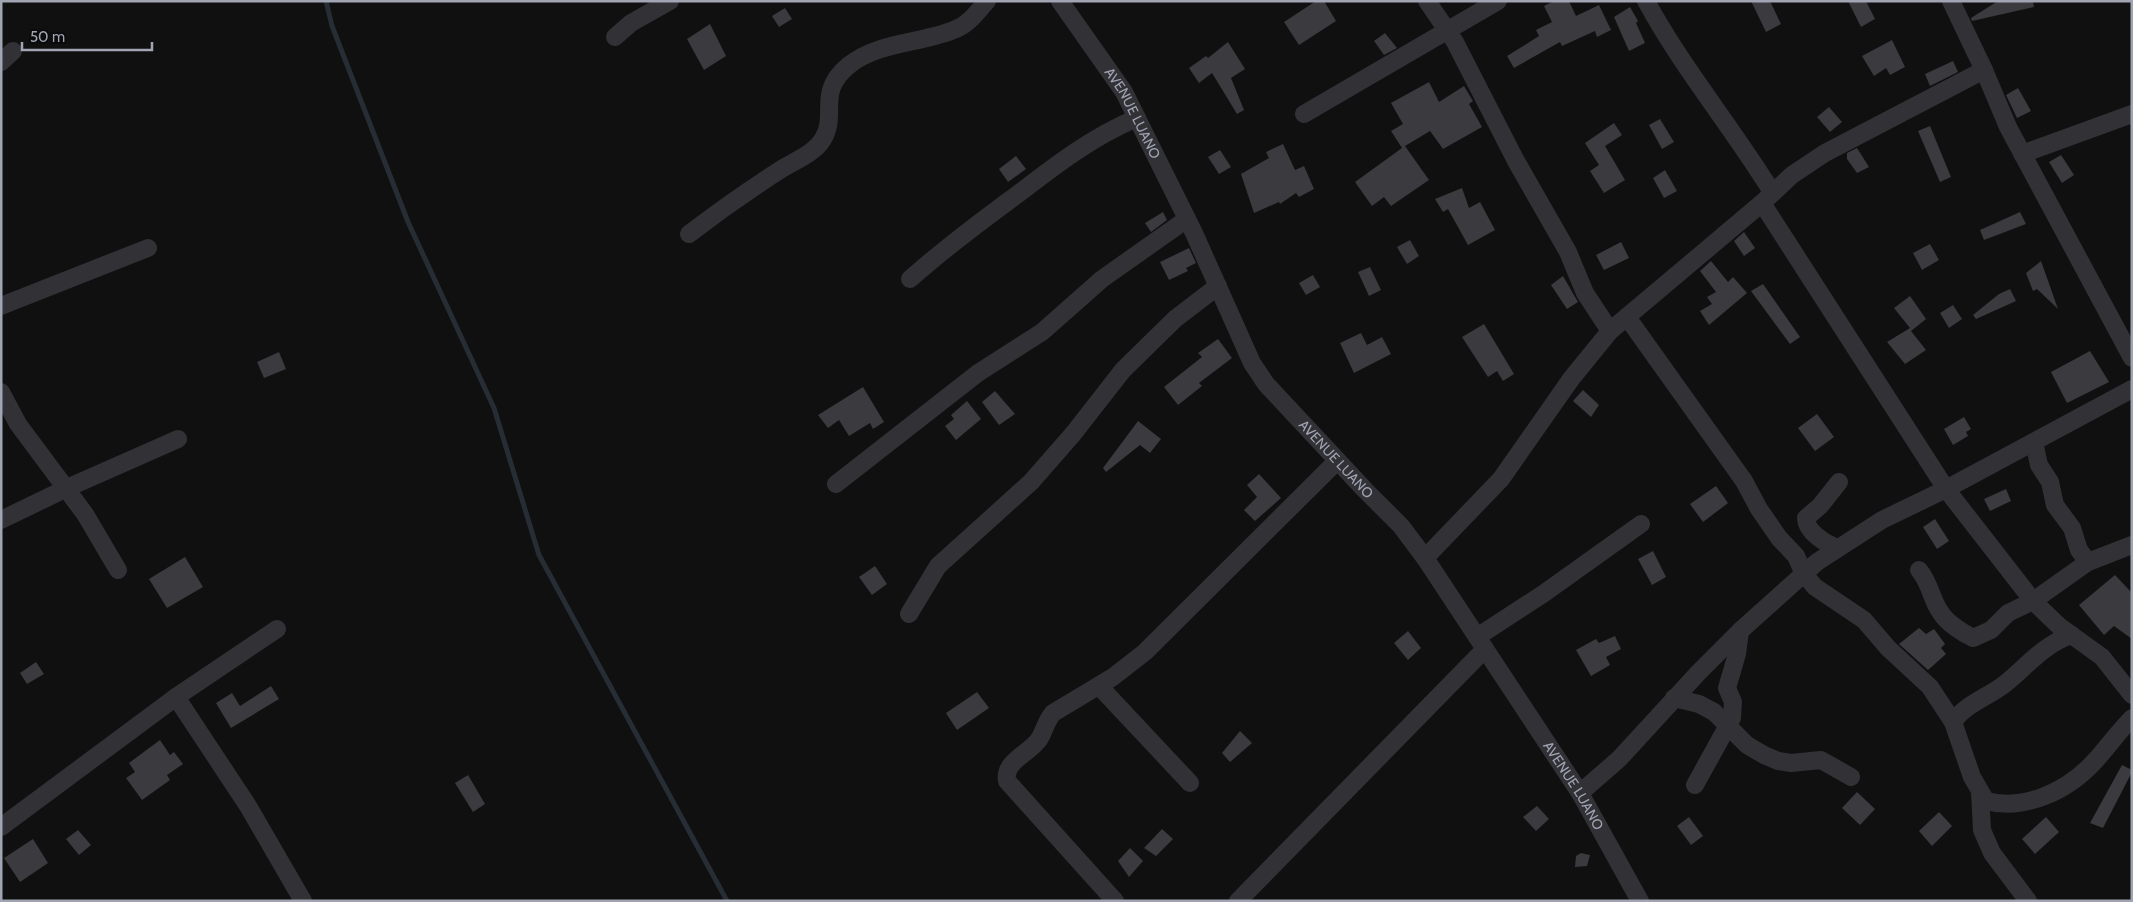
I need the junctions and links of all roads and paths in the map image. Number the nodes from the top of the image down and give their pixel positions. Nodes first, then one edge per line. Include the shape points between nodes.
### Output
1 (670, 1) edge
2 (987, 1) edge
3 (1060, 1) edge
4 (1427, 1) edge
5 (1498, 1) edge
6 (1646, 1) edge
7 (1951, 1) edge
8 (1447, 30) junction
9 (615, 37) dead end
10 (1984, 70) junction
11 (1304, 114) dead end
12 (2132, 114) edge
13 (1137, 118) junction
14 (2022, 154) junction
15 (1767, 198) junction
16 (1187, 219) junction
17 (690, 234) dead end
18 (148, 248) dead end
19 (910, 280) dead end
20 (1218, 286) junction
21 (1, 306) edge
22 (1627, 317) junction
23 (1610, 331) junction
24 (2132, 358) edge
25 (2132, 389) edge
26 (1, 392) edge
27 (178, 439) dead end
28 (2034, 442) junction
29 (1337, 461) junction
30 (1839, 482) dead end
31 (836, 484) dead end
32 (67, 488) junction
33 (1946, 489) junction
34 (1, 520) edge
35 (1641, 524) dead end
36 (2132, 545) edge
37 (1838, 548) junction
38 (1425, 558) junction
39 (2088, 562) junction
40 (118, 570) dead end
41 (1918, 570) dead end
42 (1804, 574) junction
43 (2013, 576) junction
44 (2033, 601) junction
45 (2008, 613) junction
46 (909, 614) dead end
47 (277, 629) dead end
48 (1740, 631) junction
49 (2072, 635) junction
50 (1481, 643) junction
51 (1099, 686) junction
52 (2132, 695) edge
53 (176, 697) junction
54 (1674, 698) junction
55 (2132, 718) edge
56 (1953, 722) junction
57 (1727, 727) junction
58 (1851, 778) dead end
59 (1190, 782) dead end
60 (1695, 785) dead end
61 (1980, 792) junction
62 (1580, 793) junction
63 (1, 827) edge
64 (303, 901) edge
65 (1114, 901) edge
66 (1238, 901) edge
67 (1640, 901) edge
68 (2028, 901) edge

1 - 9 street
2 - 17 street via 958,29 882,49 849,66 830,90 827,130 812,152 722,208
3 - 13 street, AVENUE LUANO via 1124,92
4 - 8 street
5 - 8 street
6 - 15 street via 1682,61 1744,147
7 - 10 street
8 - 11 street
8 - 23 street via 1568,252 1585,293
10 - 14 street
10 - 15 street via 1825,153 1792,175
12 - 14 street
13 - 16 street, AVENUE LUANO
13 - 19 street via 1092,140 1063,160 947,247
14 - 24 street
15 - 22 street
15 - 33 street
16 - 20 street, AVENUE LUANO
16 - 31 street via 1102,279 1042,332 978,373
18 - 21 street
20 - 29 street, AVENUE LUANO via 1252,363 1266,384
20 - 46 street via 1175,319 1123,370 1031,482 938,566
22 - 23 street
22 - 42 street via 1744,481 1779,538 1796,556
23 - 38 street via 1571,379 1501,479
25 - 28 street
26 - 32 street via 18,424
27 - 32 street
28 - 33 street
28 - 39 street via 2039,466 2050,482 2055,505 2072,528 2079,550
29 - 38 street, AVENUE LUANO via 1401,526
29 - 51 street via 1145,652
30 - 37 street via 1806,518 1809,529
32 - 34 street
32 - 40 street
33 - 37 street via 1882,520
33 - 43 street
35 - 50 street
36 - 39 street
37 - 42 street
38 - 50 street, AVENUE LUANO
39 - 44 street
41 - 45 street via 1930,586 1940,613 1969,636 1979,637 1987,633
42 - 48 street
42 - 56 street via 1815,587 1864,620 1888,648 1930,687
43 - 44 street
43 - 45 street
44 - 45 street
44 - 49 street
47 - 53 street
48 - 54 street
48 - 57 street via 1727,688 1733,702
49 - 52 street via 2102,657
49 - 56 street via 2053,643 2031,659 2007,682 1962,711
50 - 62 street, AVENUE LUANO
50 - 66 street
51 - 59 street
51 - 65 street via 1053,713 1035,745 1009,767 1006,775 1007,781
53 - 63 street
53 - 64 street via 248,806
54 - 57 street via 1699,704 1714,712
54 - 62 street via 1619,759
55 - 61 street via 2095,762 2057,792 2003,805 1986,801
56 - 61 street
57 - 58 street via 1747,745 1778,761 1821,760
57 - 60 street
61 - 68 street via 1982,830 1992,853
62 - 67 street, AVENUE LUANO

